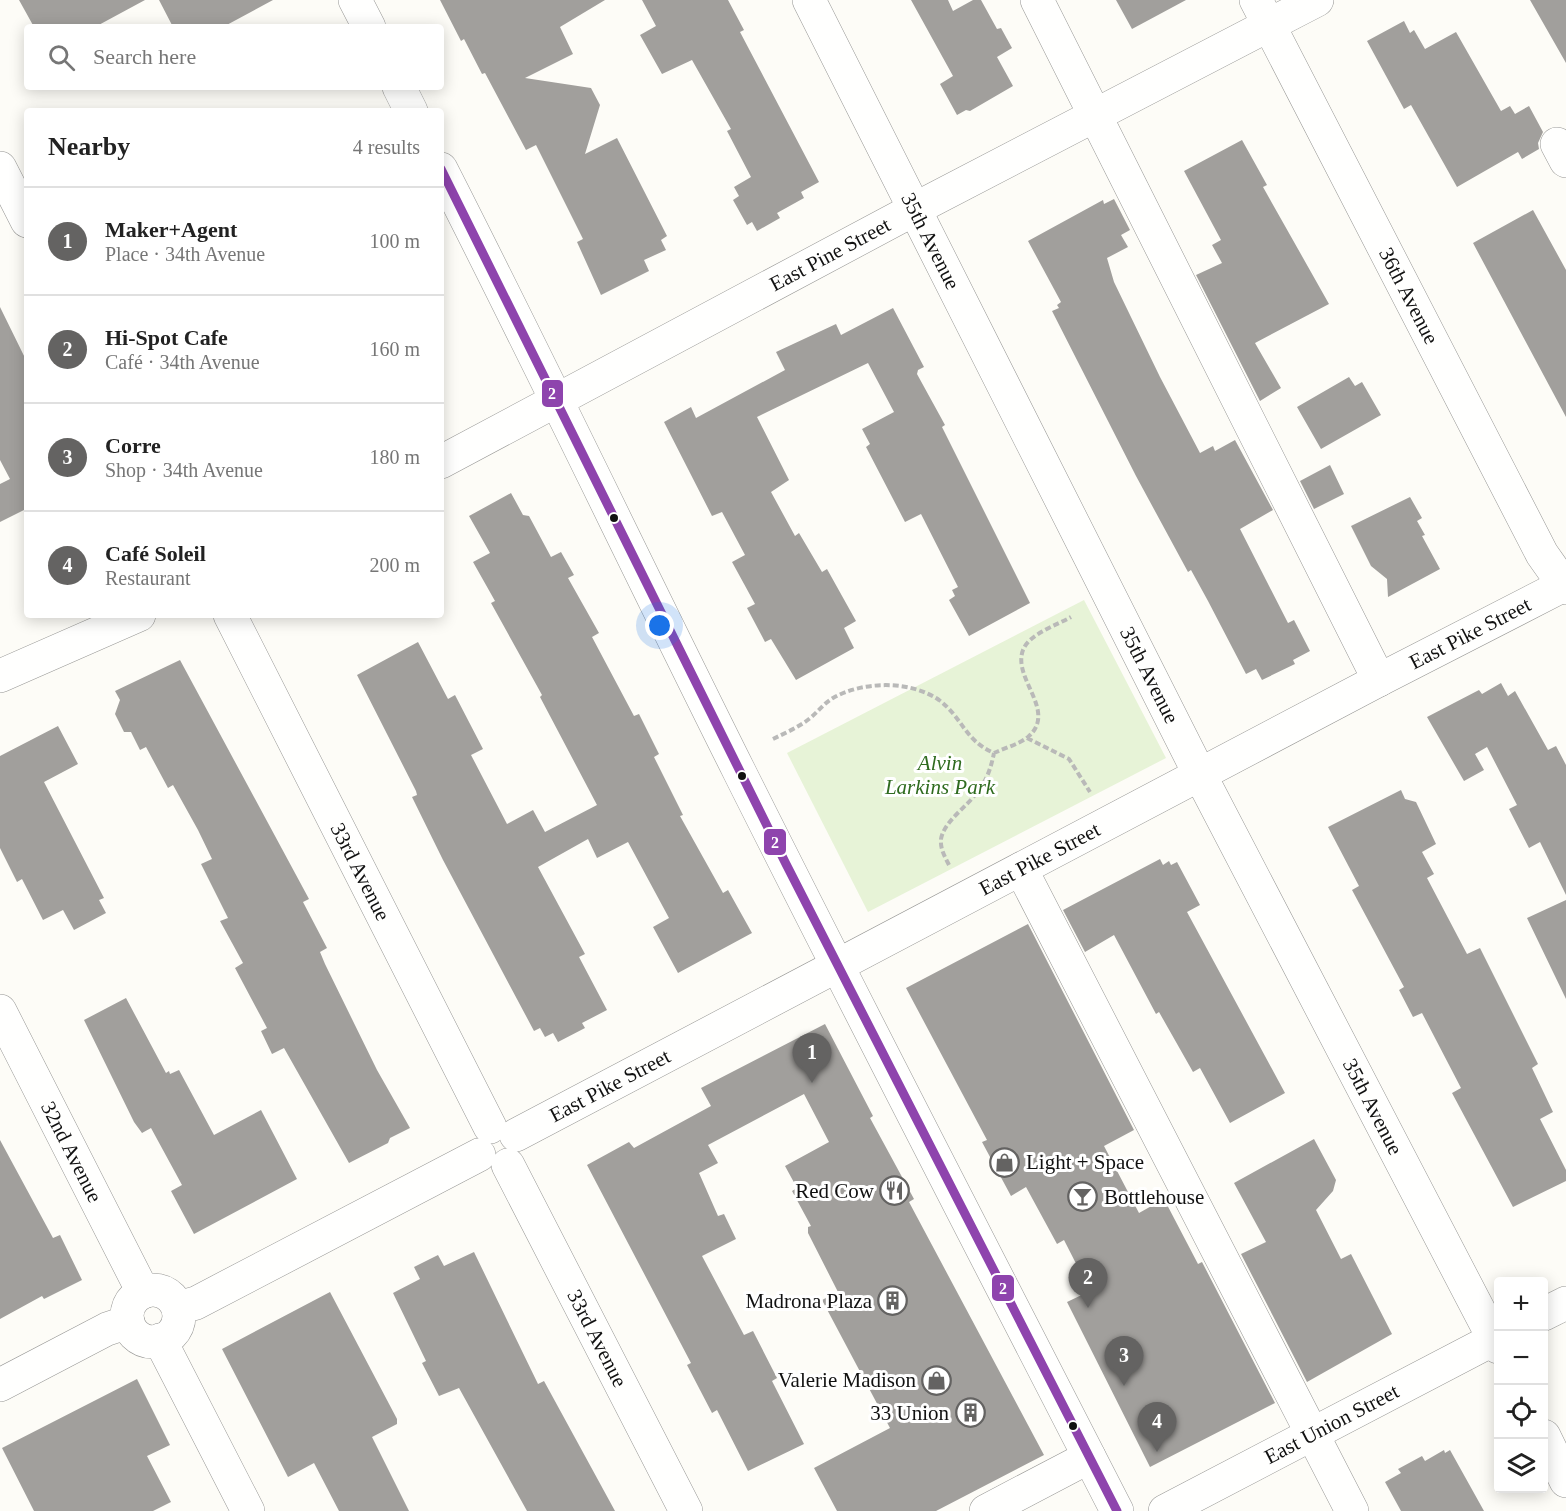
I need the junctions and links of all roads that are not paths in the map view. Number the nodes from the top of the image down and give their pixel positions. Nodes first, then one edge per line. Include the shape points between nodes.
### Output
1 (355, 0) edge
2 (809, 0) edge
3 (1036, 0) edge
4 (1317, 0) edge
5 (1262, 13) edge
6 (367, 24) edge
7 (400, 90) edge
8 (410, 108) edge
9 (1094, 116) junction
10 (0, 168) edge
11 (444, 175) edge
12 (913, 210) junction
13 (24, 215) edge
14 (558, 400) junction
15 (444, 460) edge
16 (1565, 585) edge
17 (132, 618) edge
18 (232, 618) edge
19 (0, 676) edge
20 (1378, 680) junction
21 (1200, 775) junction
22 (1021, 869) junction
23 (837, 967) junction
24 (0, 1011) edge
25 (498, 1146) junction
26 (143, 1292) junction
27 (1566, 1303) edge
28 (178, 1308) junction
29 (1548, 1312) edge
30 (128, 1322) junction
31 (1494, 1335) edge
32 (160, 1341) junction
33 (1494, 1343) edge
34 (0, 1385) edge
35 (1314, 1434) junction
36 (1545, 1439) edge
37 (1089, 1457) junction
38 (1566, 1481) edge
39 (248, 1511) edge
40 (686, 1511) edge
41 (986, 1511) edge
42 (1117, 1511) edge
43 (1165, 1511) edge
44 (1352, 1511) edge

1 - 6 street
2 - 12 street, 35th Avenue
3 - 9 street
4 - 5 street, East Pine Street
5 - 9 street, East Pine Street
5 - 16 street, 36th Avenue via 1542,554
7 - 8 street
9 - 12 street, East Pine Street
9 - 20 street
10 - 13 street
11 - 14 street
12 - 14 street, East Pine Street
12 - 21 street, 35th Avenue
14 - 15 street, East Pine Street
14 - 23 street via 613,519
16 - 20 street, East Pike Street
17 - 19 street
18 - 25 street, 33rd Avenue
20 - 21 street, East Pike Street
21 - 22 street, East Pike Street
21 - 31 street, 35th Avenue
22 - 23 street, East Pike Street
22 - 35 street
23 - 25 street, East Pike Street
23 - 37 street
24 - 26 street, 32nd Avenue
25 - 28 street, East Pike Street via 196,1303
25 - 40 street, 33rd Avenue
26 - 28 street via 165,1292
26 - 30 street via 133,1300
27 - 29 street
28 - 32 street via 175,1330
30 - 32 street via 138,1337
30 - 34 street
32 - 39 street
33 - 35 street, East Union Street
35 - 43 street, East Union Street
35 - 44 street
36 - 38 street
37 - 41 street
37 - 42 street

